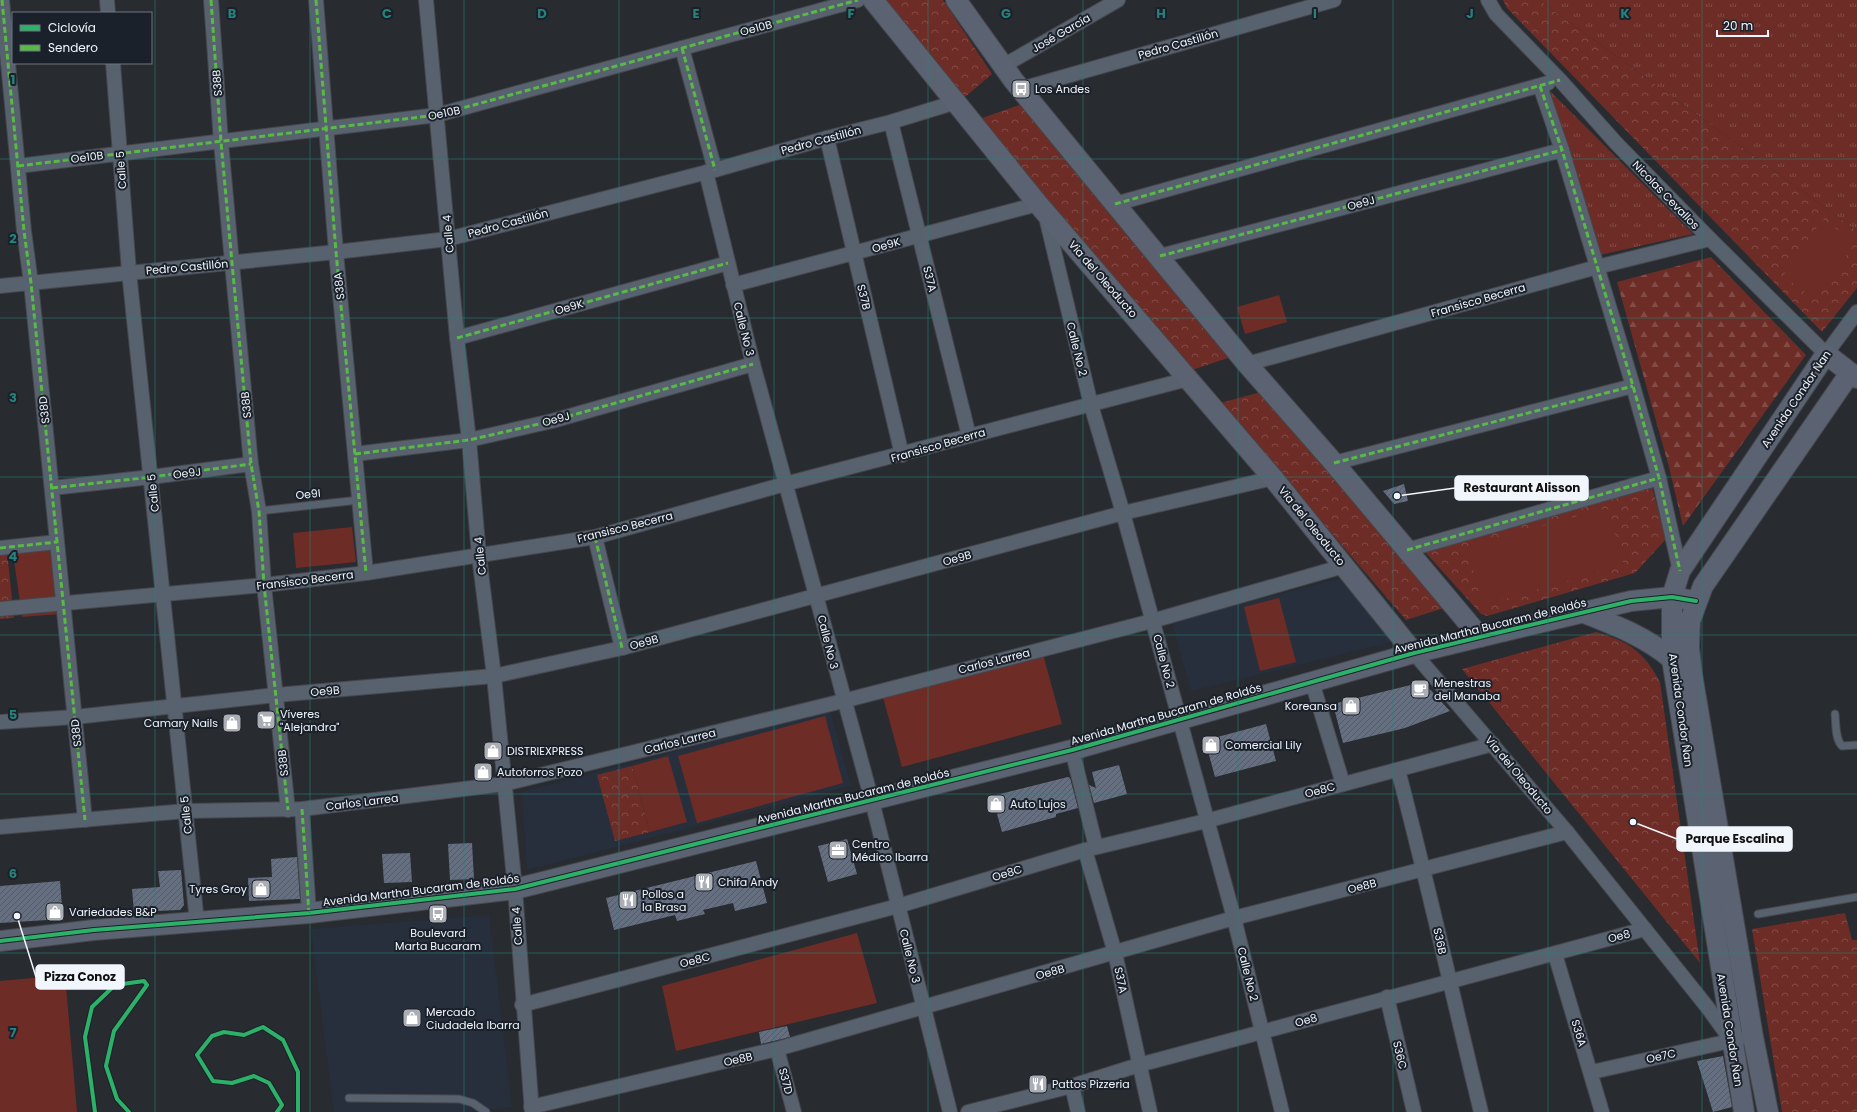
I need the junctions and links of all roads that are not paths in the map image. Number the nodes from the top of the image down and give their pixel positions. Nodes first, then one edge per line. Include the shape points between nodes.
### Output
1 (2, 0) edge
2 (107, 0) edge
3 (211, 0) edge
4 (316, 0) edge
5 (426, 0) edge
6 (858, 0) edge
7 (873, 0) edge
8 (956, 0) edge
9 (1118, 0) edge
10 (1334, 0) edge
11 (1488, 0) edge
12 (108, 12) edge
13 (682, 48) junction
14 (112, 64) edge
15 (1003, 66) junction
16 (1560, 80) junction
17 (1540, 86) junction
18 (1021, 89) junction
19 (956, 102) junction
20 (437, 116) junction
21 (891, 122) junction
22 (325, 130) junction
23 (827, 138) junction
24 (220, 142) junction
25 (1562, 150) junction
26 (120, 153) junction
27 (18, 166) junction
28 (711, 171) junction
29 (1115, 204) junction
30 (1041, 207) junction
31 (919, 235) junction
32 (448, 239) junction
33 (1710, 239) junction
34 (336, 252) junction
35 (853, 254) junction
36 (1160, 256) junction
37 (232, 263) junction
38 (728, 263) junction
39 (1598, 267) junction
40 (129, 272) junction
41 (31, 283) junction
42 (733, 284) junction
43 (0, 286) edge
44 (1857, 312) edge
45 (457, 338) junction
46 (1826, 354) junction
47 (753, 364) junction
48 (1247, 364) junction
49 (1855, 372) edge
50 (1188, 379) junction
51 (1633, 386) junction
52 (1090, 405) junction
53 (969, 436) junction
54 (469, 440) junction
55 (355, 454) junction
56 (902, 455) junction
57 (1334, 463) junction
58 (251, 464) junction
59 (151, 478) junction
60 (1273, 478) junction
61 (1659, 478) junction
62 (785, 484) junction
63 (52, 488) junction
64 (359, 500) junction
65 (258, 511) junction
66 (1123, 513) junction
67 (595, 537) junction
68 (57, 542) junction
69 (0, 548) edge
70 (1407, 550) junction
71 (479, 556) junction
72 (1344, 566) junction
73 (1680, 571) junction
74 (366, 573) junction
75 (264, 585) junction
76 (163, 594) junction
77 (816, 595) junction
78 (1672, 597) junction
79 (1696, 601) junction
80 (63, 603) junction
81 (0, 609) edge
82 (1584, 613) junction
83 (1152, 621) junction
84 (1480, 637) junction
85 (622, 648) junction
86 (1414, 653) junction
87 (1672, 659) junction
88 (494, 676) junction
89 (1312, 682) junction
90 (276, 695) junction
91 (843, 701) junction
92 (175, 705) junction
93 (1835, 714) dead end
94 (75, 717) junction
95 (1180, 721) junction
96 (0, 722) edge
97 (1493, 744) junction
98 (1857, 744) edge
99 (1072, 750) junction
100 (1398, 770) junction
101 (504, 784) junction
102 (1343, 784) junction
103 (872, 801) junction
104 (295, 809) junction
105 (186, 811) junction
106 (86, 820) junction
107 (1206, 821) junction
108 (0, 827) edge
109 (1568, 832) junction
110 (1091, 848) junction
111 (1425, 870) junction
112 (515, 889) junction
113 (1857, 897) edge
114 (898, 906) junction
115 (308, 913) junction
116 (1758, 914) dead end
117 (1234, 918) junction
118 (197, 922) junction
119 (1645, 929) junction
120 (0, 941) edge
121 (1115, 953) junction
122 (1555, 954) junction
123 (1449, 983) junction
124 (1387, 997) junction
125 (522, 1005) junction
126 (922, 1007) junction
127 (1262, 1033) junction
128 (1753, 1037) junction
129 (1731, 1040) junction
130 (777, 1049) junction
131 (1139, 1065) junction
132 (1592, 1072) junction
133 (1072, 1086) junction
134 (349, 1098) dead end
135 (531, 1110) edge
136 (486, 1112) edge
137 (794, 1112) edge
138 (950, 1112) edge
139 (968, 1112) edge
140 (1078, 1112) edge
141 (1150, 1112) edge
142 (1282, 1112) edge
143 (1414, 1112) edge
144 (1481, 1112) edge
145 (1602, 1112) edge
146 (1742, 1112) edge
147 (1768, 1112) edge

1 - 27 street, S38D
2 - 12 street
3 - 24 street, S38B
4 - 22 street, S38A
5 - 20 street, Calle 4
6 - 13 street, Oe10B
7 - 19 street, Via del Oleoducto
8 - 15 street
9 - 15 street, José García
10 - 18 street, Pedro Castillón
11 - 16 street, Nicolas Cevallos via 1496,14
13 - 20 street, Oe10B
13 - 28 street, Calle No 3
14 - 26 street, Calle 5
15 - 18 street
16 - 17 street
16 - 33 street, Nicolas Cevallos via 1616,143
17 - 25 street
17 - 29 street
18 - 29 street
19 - 21 street, Pedro Castillón
19 - 30 street, Via del Oleoducto
20 - 22 street, Oe10B
20 - 32 street, Calle 4
21 - 23 street, Pedro Castillón
21 - 31 street, S37A
22 - 24 street, Oe10B
22 - 34 street, S38A
23 - 28 street, Pedro Castillón
23 - 35 street, S37B
24 - 26 street, Oe10B
24 - 37 street, S38B
25 - 36 street, Oe9J
25 - 39 street
26 - 27 street, Oe10B
26 - 40 street, Calle 5
27 - 41 street, S38D
28 - 32 street, Pedro Castillón
28 - 38 street, Calle No 3
29 - 36 street
30 - 31 street, Oe9K
30 - 50 street, Via del Oleoducto
30 - 52 street, Calle No 2
31 - 35 street, Oe9K
31 - 53 street, S37A
32 - 34 street, Pedro Castillón
32 - 45 street, Calle 4
33 - 39 street, Fransisco Becerra
33 - 46 street, Nicolas Cevallos
34 - 37 street, Pedro Castillón
34 - 55 street, S38A
35 - 42 street, Oe9K
35 - 56 street, S37B
36 - 48 street
37 - 40 street, Pedro Castillón
37 - 58 street, S38B
38 - 42 street, Calle No 3
38 - 45 street, Oe9K
39 - 48 street, Fransisco Becerra
39 - 51 street
40 - 41 street, Pedro Castillón
40 - 59 street, Calle 5
41 - 43 street, Pedro Castillón
41 - 63 street, S38D
42 - 47 street, Calle No 3
44 - 46 street, Avenida Condor Ñan
45 - 54 street, Calle 4
46 - 49 street, Nicolas Cevallos
46 - 73 street, Avenida Condor Ñan
47 - 54 street, Oe9J via 552,420
47 - 62 street, Calle No 3
48 - 57 street
49 - 79 street, Avenida Condor Ñan via 1703,586
50 - 52 street, Fransisco Becerra
50 - 60 street, Via del Oleoducto
51 - 57 street
51 - 61 street
52 - 53 street, Fransisco Becerra
52 - 66 street, Calle No 2
53 - 56 street, Fransisco Becerra
54 - 55 street, Oe9J
54 - 71 street, Calle 4
55 - 64 street, S38A
56 - 62 street, Fransisco Becerra
57 - 70 street
58 - 59 street, Oe9J
58 - 65 street, S38B
59 - 63 street, Oe9J
59 - 76 street, Calle 5
60 - 66 street, Oe9B
60 - 72 street, Via del Oleoducto
61 - 70 street
61 - 73 street
62 - 67 street, Fransisco Becerra
62 - 77 street, Calle No 3
63 - 68 street, S38D
64 - 65 lane, Oe9I
64 - 74 street, S38A
65 - 75 street, S38B
66 - 77 street, Oe9B
66 - 83 street, Calle No 2
67 - 71 street, Fransisco Becerra
67 - 85 street
68 - 69 street
68 - 80 street, S38D
70 - 84 street
71 - 74 street, Fransisco Becerra
71 - 88 street, Calle 4
72 - 83 street, Carlos Larrea
72 - 86 street, Via del Oleoducto
73 - 78 street, Avenida Condor Ñan
74 - 75 street, Fransisco Becerra
75 - 76 street, Fransisco Becerra
75 - 90 street, S38B
76 - 80 street, Fransisco Becerra
76 - 92 street, Calle 5
77 - 85 street, Oe9B
77 - 91 street, Calle No 3
78 - 79 street, Avenida Martha Bucaram de Roldós
78 - 82 street, Avenida Martha Bucaram de Roldós via 1631,602
78 - 87 street, Avenida Condor Ñan
79 - 128 street, Avenida Condor Ñan via 1690,621 1692,674
80 - 81 street, Fransisco Becerra
80 - 94 street, S38D
82 - 84 street, Avenida Martha Bucaram de Roldós
82 - 87 street via 1625,629 1659,648
83 - 91 street, Carlos Larrea
83 - 95 street, Calle No 2
84 - 86 street, Avenida Martha Bucaram de Roldós
85 - 88 street, Oe9B
86 - 89 street, Avenida Martha Bucaram de Roldós
86 - 97 street, Via del Oleoducto
87 - 129 street, Avenida Condor Ñan
88 - 90 street, Oe9B
88 - 101 street, Calle 4
89 - 95 street, Avenida Martha Bucaram de Roldós
89 - 102 street
90 - 92 street, Oe9B
90 - 104 street, S38B
91 - 101 street, Carlos Larrea
91 - 103 street, Calle No 3
92 - 94 street, Oe9B
92 - 105 street, Calle 5
93 - 98 lane via 1837,739 1840,745
94 - 96 street, Oe9B
94 - 106 street, S38D
95 - 99 street, Avenida Martha Bucaram de Roldós
95 - 107 street, Calle No 2
97 - 100 street, Oe8C
97 - 109 street, Via del Oleoducto
99 - 103 street, Avenida Martha Bucaram de Roldós
99 - 110 street, S37A
100 - 102 street, Oe8C
100 - 111 street, S36B
101 - 104 street, Carlos Larrea
101 - 112 street, Calle 4
102 - 107 street, Oe8C
103 - 112 street, Avenida Martha Bucaram de Roldós
103 - 114 street, Calle No 3
104 - 105 street, Carlos Larrea
104 - 115 street, S38B
105 - 106 street, Carlos Larrea
105 - 118 street, Calle 5
106 - 108 street, Carlos Larrea
107 - 110 street, Oe8C
107 - 117 street, Calle No 2
109 - 111 street, Oe8B
109 - 119 street, Via del Oleoducto
110 - 114 street, Oe8C
110 - 121 street, S37A
111 - 117 street, Oe8B
111 - 123 street, S36B
112 - 115 street, Avenida Martha Bucaram de Roldós
112 - 125 street, Calle 4
113 - 116 lane
114 - 125 street, Oe8C
114 - 126 street, Calle No 3
115 - 118 street, Avenida Martha Bucaram de Roldós
117 - 121 street, Oe8B
117 - 127 street, Calle No 2
118 - 120 street, Avenida Martha Bucaram de Roldós
119 - 122 street, Oe8
119 - 129 street, Via del Oleoducto
121 - 126 street, Oe8B
121 - 131 street, S37A
122 - 123 street, Oe8
122 - 132 street, S36A
123 - 124 street, Oe8
123 - 144 street, S36B
124 - 127 street, Oe8
124 - 143 street, S36C
125 - 135 street, Calle 4
126 - 130 street, Oe8B
126 - 138 street, Calle No 3
127 - 131 street, Oe8
127 - 142 street, Calle No 2
128 - 129 street
128 - 147 street, Avenida Condor Ñan
129 - 132 street, Oe7C
129 - 146 street, Avenida Condor Ñan
130 - 135 street, Oe8B
130 - 137 street, S37D
131 - 133 street, Oe8
131 - 141 street, S37A
132 - 145 street, S36A
133 - 139 street, Oe8
133 - 140 street
134 - 136 lane via 459,1099 472,1103

